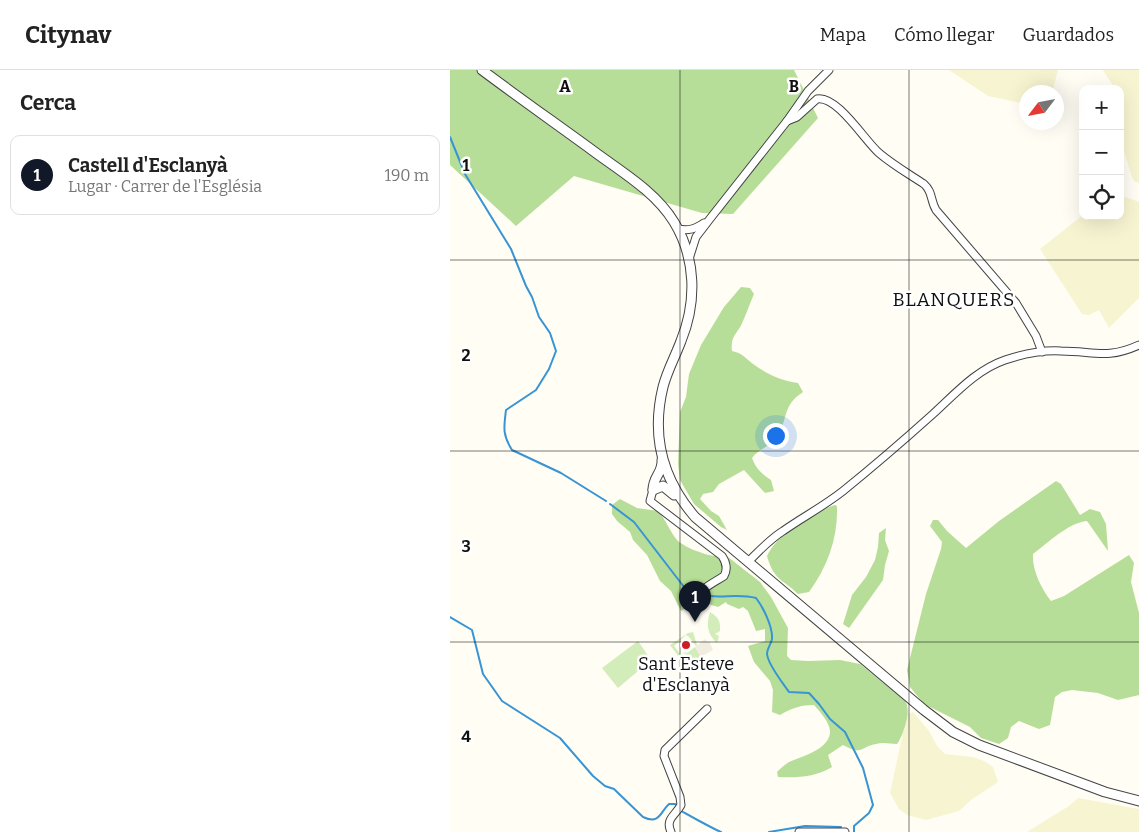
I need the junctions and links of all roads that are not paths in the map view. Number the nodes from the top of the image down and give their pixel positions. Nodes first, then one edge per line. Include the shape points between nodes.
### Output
1 (482, 70) edge
2 (829, 70) edge
3 (787, 121) junction
4 (709, 220) junction
5 (678, 229) junction
6 (690, 259) junction
7 (1139, 345) edge
8 (1042, 352) junction
9 (662, 452) junction
10 (666, 480) junction
11 (653, 490) junction
12 (686, 506) junction
13 (749, 561) junction
14 (697, 597) dead end
15 (707, 710) dead end
16 (1139, 801) edge
17 (671, 832) edge
18 (799, 832) edge
19 (845, 832) edge

1 - 5 street via 642,186
2 - 3 street via 808,90
3 - 4 street
3 - 8 street via 797,117 817,99 827,101 851,121 879,153 930,189 936,210 1016,303 1033,329
4 - 5 street via 695,229
4 - 6 street via 696,237
5 - 6 street
6 - 9 street via 689,315 666,376 660,402 658,426
7 - 8 street via 1104,355 1062,350
8 - 13 street via 1002,361 970,381 855,482 782,531
9 - 10 street
9 - 11 street via 662,469 654,480
10 - 11 street via 659,480
10 - 12 street
10 - 12 street via 667,488
11 - 14 street via 650,501 716,551 725,562 724,576 709,584
12 - 13 street via 711,532
13 - 16 street via 953,732 979,745 1105,792
15 - 17 street via 665,750 664,756 680,797 679,809 668,821
18 - 19 street

